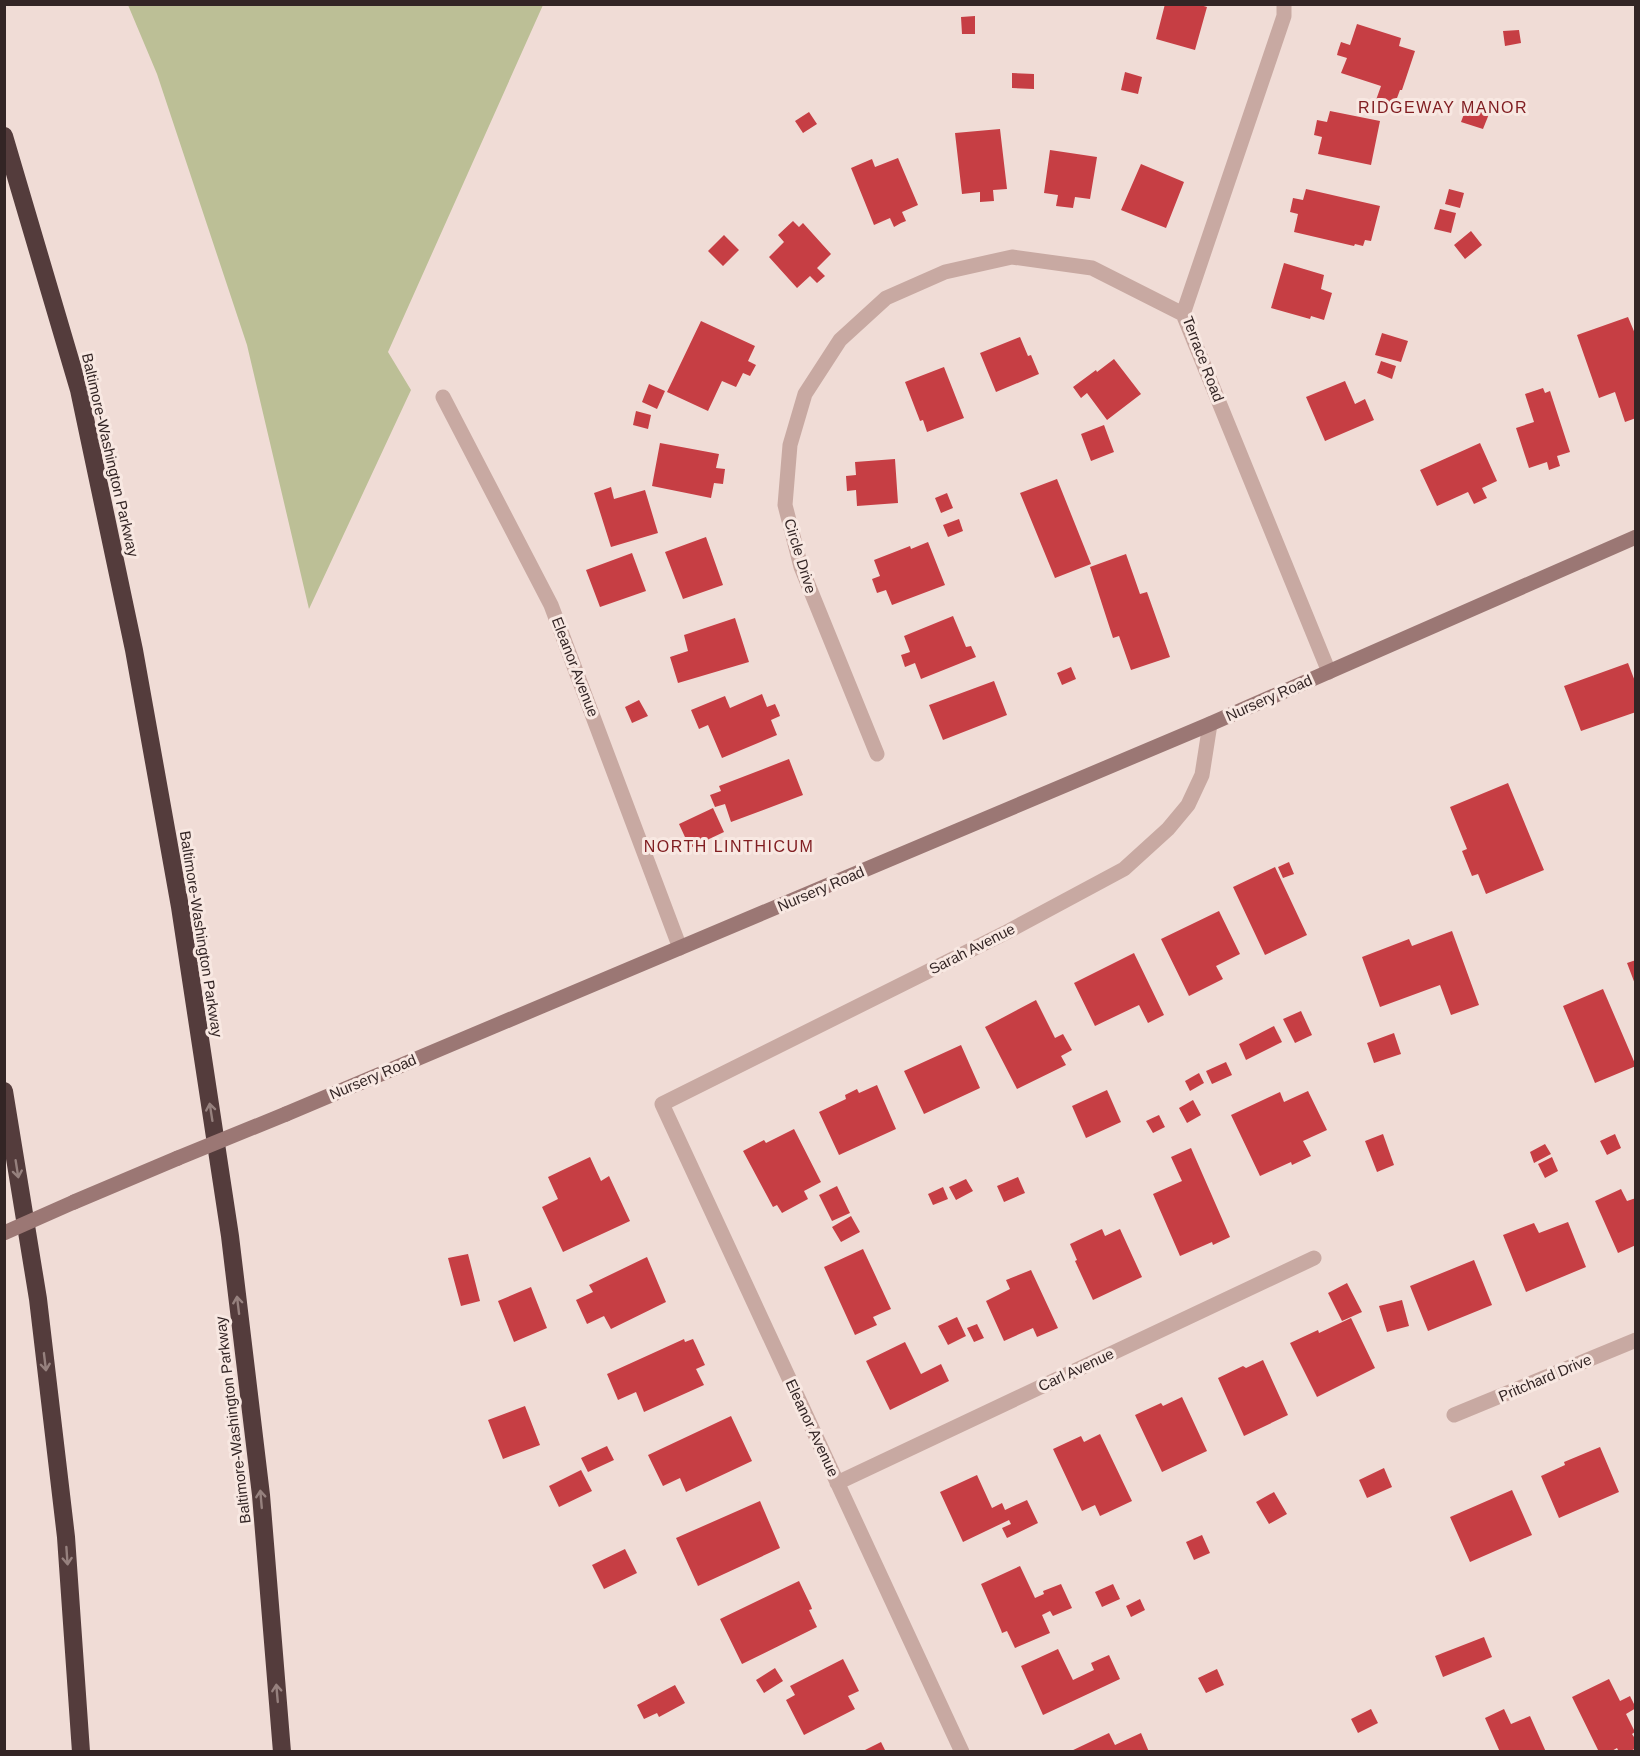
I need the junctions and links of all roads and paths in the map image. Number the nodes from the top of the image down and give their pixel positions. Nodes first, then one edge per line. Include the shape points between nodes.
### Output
1 (1284, 4) edge
2 (4, 136) edge
3 (1183, 314) junction
4 (443, 397) dead end
5 (1635, 537) edge
6 (1329, 672) junction
7 (1209, 724) junction
8 (877, 754) dead end
9 (680, 948) junction
10 (4, 1091) edge
11 (662, 1104) joint
12 (4, 1233) edge
13 (1314, 1258) dead end
14 (1635, 1340) edge
15 (1454, 1416) dead end
16 (837, 1483) junction
17 (81, 1752) edge
18 (282, 1752) edge
19 (962, 1752) edge

1 - 3 street, Terrace Road via 1284,16
18 -> 2 highway, Baltimore-Washington Parkway via 260,1483 230,1236 180,907 134,650 79,390
3 - 6 street, Terrace Road
3 - 8 street, Circle Drive via 1092,268 1012,256 945,272 886,298 840,340 805,394 790,445 785,506 801,567
4 - 9 street, Eleanor Avenue via 551,605
5 - 6 main road, Nursery Road
6 - 7 main road, Nursery Road
7 - 9 main road, Nursery Road
7 - 11 street, Sarah Avenue via 1202,776 1188,805 1124,869 1005,933
9 - 12 main road, Nursery Road, bridge
10 -> 17 highway via 38,1299 66,1536
11 - 16 street, Eleanor Avenue
13 - 16 street, Carl Avenue
14 - 15 street, Pritchard Drive
16 - 19 street, Eleanor Avenue

